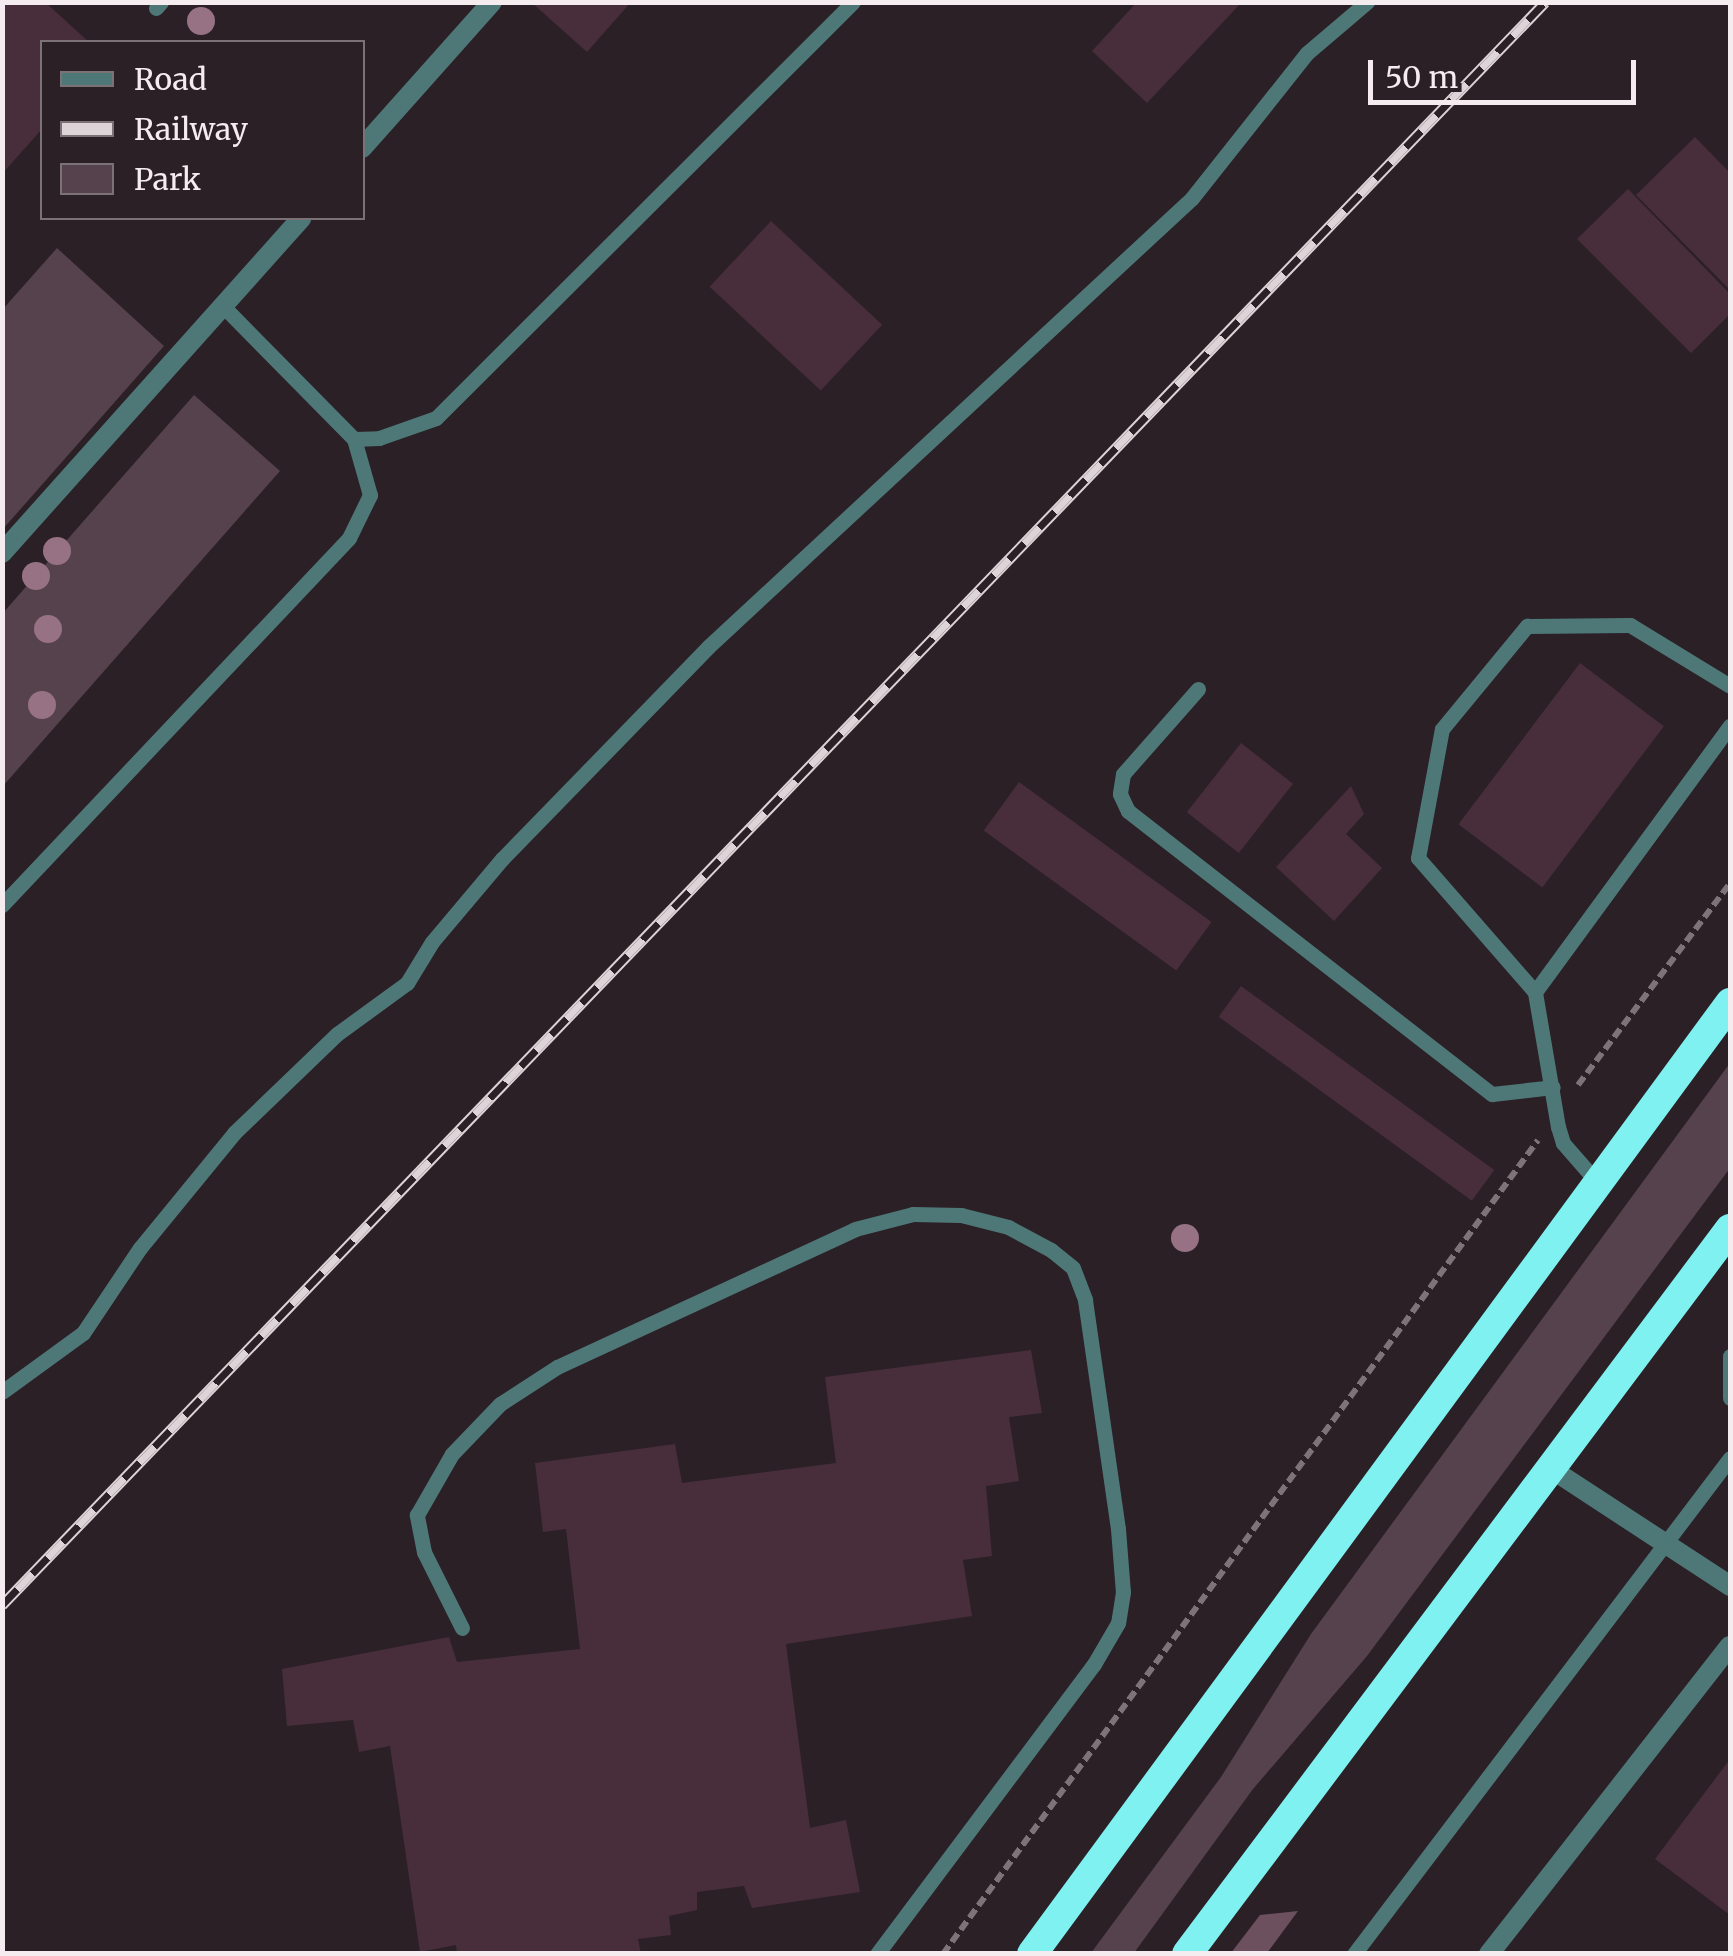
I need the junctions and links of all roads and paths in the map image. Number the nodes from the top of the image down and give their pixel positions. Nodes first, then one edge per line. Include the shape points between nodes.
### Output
1 (492, 2) edge
2 (852, 2) edge
3 (1367, 2) edge
4 (365, 145) edge
5 (299, 220) edge
6 (223, 306) junction
7 (354, 439) junction
8 (2, 553) edge
9 (1730, 686) edge
10 (1198, 689) dead end
11 (1730, 726) edge
12 (1730, 883) edge
13 (2, 905) edge
14 (1534, 992) junction
15 (1730, 1003) edge
16 (1552, 1087) junction
17 (1556, 1115) junction
18 (1597, 1182) junction
19 (1730, 1229) edge
20 (1730, 1356) edge
21 (2, 1392) edge
22 (1730, 1398) edge
23 (1730, 1458) edge
24 (1553, 1470) junction
25 (1667, 1543) junction
26 (1730, 1586) edge
27 (462, 1628) dead end
28 (1730, 1646) edge
29 (877, 1954) edge
30 (943, 1954) edge
31 (1032, 1954) edge
32 (1187, 1954) edge
33 (1354, 1954) edge
34 (1489, 1954) edge

1 - 4 street
2 - 7 lane via 436,418
3 - 21 lane via 1307,53 1192,198 708,647 502,858 407,983 336,1034 234,1133 140,1248 82,1333
5 - 6 street
6 - 7 lane
6 - 8 street
7 - 13 lane via 370,495 349,538
9 - 14 lane via 1630,625 1527,626 1442,729 1418,858
10 - 16 lane via 1123,774 1120,794 1128,811 1492,1094
11 - 14 lane
12 - 17 path
14 - 16 lane
15 - 18 highway
16 - 17 lane
17 - 18 lane via 1563,1143
17 - 30 path
18 - 31 highway
19 - 24 highway
20 - 22 lane
23 - 25 lane
24 - 25 street
24 - 32 highway
25 - 26 street
25 - 33 lane
27 - 29 lane via 424,1552 417,1515 452,1454 500,1404 556,1367 855,1228 913,1214 961,1215 1008,1227 1052,1250 1073,1268 1085,1300 1118,1529 1118,1623
28 - 34 street

